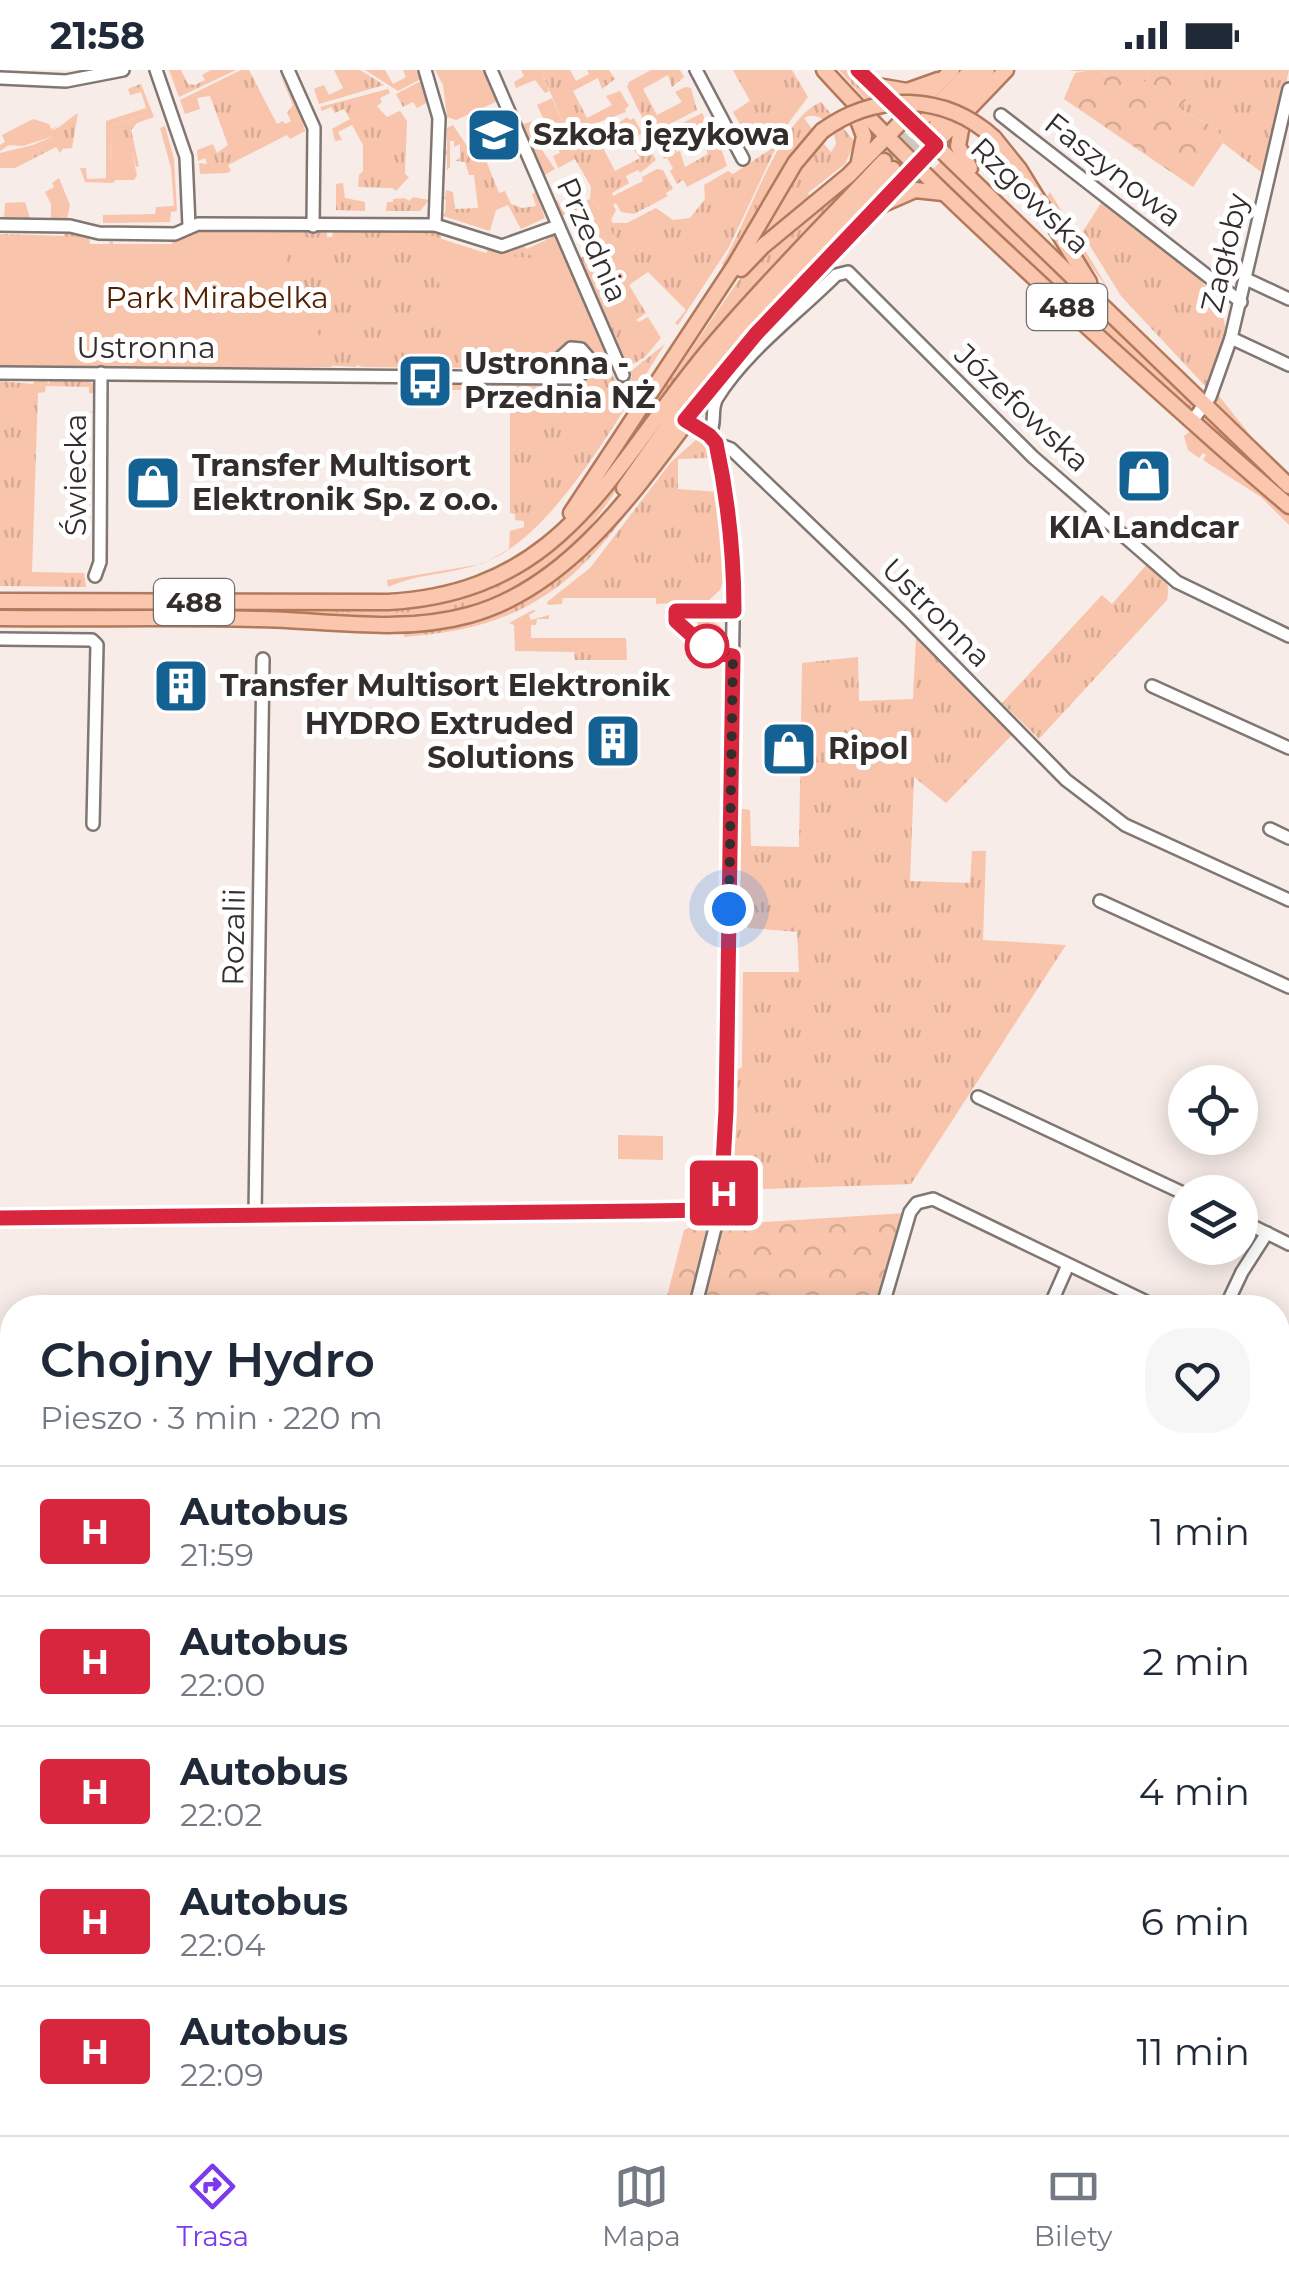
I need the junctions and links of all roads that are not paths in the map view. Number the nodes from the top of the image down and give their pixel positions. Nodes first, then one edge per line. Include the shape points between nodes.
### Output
1 (123, 70) edge
2 (156, 70) edge
3 (288, 70) edge
4 (425, 70) edge
5 (492, 70) edge
6 (696, 70) edge
7 (824, 70) edge
8 (858, 70) edge
9 (971, 70) edge
10 (987, 70) edge
11 (1006, 70) edge
12 (950, 72) edge
13 (0, 78) edge
14 (870, 82) junction
15 (1289, 90) edge
16 (848, 97) junction
17 (965, 114) junction
18 (1002, 115) dead end
19 (907, 118) junction
20 (886, 138) junction
21 (936, 145) junction
22 (743, 160) dead end
23 (915, 166) junction
24 (854, 170) junction
25 (980, 186) junction
26 (943, 193) junction
27 (878, 206) junction
28 (0, 225) edge
29 (435, 225) junction
30 (189, 226) junction
31 (312, 226) junction
32 (558, 226) junction
33 (1246, 279) junction
34 (1289, 298) edge
35 (1241, 302) junction
36 (702, 316) junction
37 (1117, 318) junction
38 (1231, 338) junction
39 (1289, 365) edge
40 (0, 373) edge
41 (101, 373) junction
42 (623, 375) dead end
43 (532, 376) junction
44 (1204, 406) junction
45 (685, 420) junction
46 (1192, 421) junction
47 (712, 439) junction
48 (1289, 486) edge
49 (1289, 506) edge
50 (594, 535) junction
51 (543, 549) junction
52 (95, 576) dead end
53 (0, 601) edge
54 (0, 618) edge
55 (1289, 636) edge
56 (0, 639) edge
57 (263, 658) dead end
58 (1152, 686) dead end
59 (1289, 748) edge
60 (93, 824) dead end
61 (1270, 829) dead end
62 (1289, 838) edge
63 (1289, 900) edge
64 (1100, 901) dead end
65 (1289, 987) edge
66 (978, 1097) dead end
67 (1168, 1186) edge
68 (710, 1210) junction
69 (255, 1216) junction
70 (0, 1218) edge
71 (1258, 1229) edge
72 (1267, 1234) junction
73 (1289, 1244) edge
74 (1068, 1265) junction
75 (698, 1295) edge
76 (886, 1295) edge
77 (1055, 1295) edge
78 (1131, 1295) edge
79 (1231, 1295) edge

1 - 13 street via 66,81
2 - 30 street via 186,158
3 - 31 street via 314,128
4 - 29 street via 438,118
5 - 32 street, Przednia
6 - 22 street
7 - 16 main road, Rzgowska
8 - 14 main road, Rzgowska
9 - 10 main road via 932,119
11 - 17 main road
12 - 14 main road via 905,92
12 - 19 main road
14 - 19 main road, Rzgowska
15 - 33 street, Zagłoby
16 - 20 main road, Rzgowska
16 - 24 main road via 864,139
17 - 21 main road
17 - 25 main road via 959,149
18 - 35 street, Faszynowa
19 - 20 main road
19 - 21 main road, Rzgowska
20 - 23 main road, Rzgowska
20 - 24 main road
21 - 23 main road
21 - 25 main road, Rzgowska
23 - 26 main road, Rzgowska
23 - 27 main road
24 - 36 main road via 756,252
25 - 37 main road, Rzgowska
26 - 27 main road, 488 via 912,191
26 - 46 main road, Rzgowska / 488
27 - 45 main road, 488
28 - 30 street via 175,234
29 - 31 street
29 - 32 street via 502,246
30 - 31 street
32 - 42 street, Przednia
33 - 34 street
33 - 35 street, Zagłoby
35 - 38 street, Zagłoby
36 - 37 main road, 488, bridge via 794,163 822,131 864,108 908,102 955,112 994,138
36 - 51 main road, 488
37 - 44 main road, Rzgowska / 488
38 - 39 street
38 - 44 street, Zagłoby
40 - 41 street, Ustronna
41 - 43 street, Ustronna
41 - 52 street, Świecka
43 - 43 street, Ustronna via 580,377 588,357 571,348
44 - 46 street, Zagłoby
44 - 48 main road, 488
45 - 47 street, Ustronna
45 - 50 main road, 488
46 - 49 main road, 488
47 - 55 street, Józefowska via 716,400 738,372 845,272 1033,458 1177,582
47 - 63 street, Ustronna via 730,448 906,617 1066,780 1121,822
47 - 68 street via 731,521 734,611 724,1194
50 - 51 main road via 712,363 889,165 736,319 604,488
50 - 54 main road, 488 via 530,589 482,612 437,622
51 - 53 main road, 488 via 486,583 418,600
56 - 60 street via 96,642
57 - 69 street, Rozalii
58 - 59 street
61 - 62 street
64 - 65 street
66 - 67 street
68 - 69 street
68 - 75 street via 716,1224
69 - 70 street
71 - 72 street
72 - 73 street
72 - 79 street
74 - 76 street via 932,1199 917,1202 910,1212
74 - 77 street
74 - 78 street

